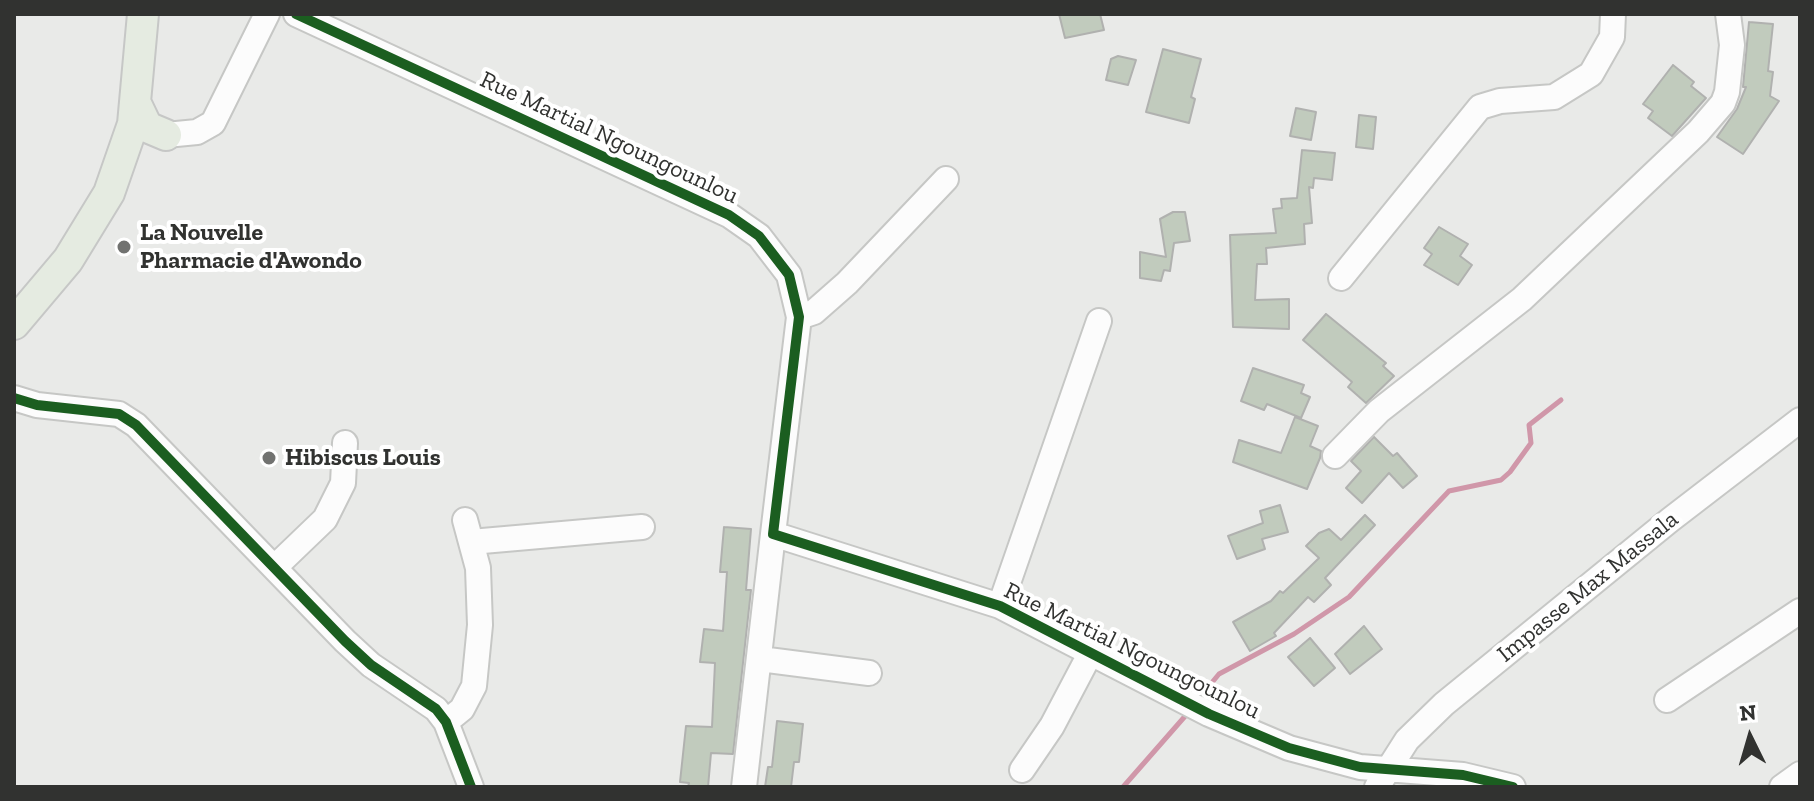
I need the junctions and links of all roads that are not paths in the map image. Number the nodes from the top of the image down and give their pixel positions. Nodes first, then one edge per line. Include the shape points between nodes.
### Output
1 (143, 14) edge
2 (267, 14) edge
3 (296, 14) edge
4 (1613, 14) edge
5 (1731, 15) edge
6 (136, 104) junction
7 (166, 135) junction
8 (126, 151) junction
9 (946, 179) dead end
10 (1341, 278) dead end
11 (799, 317) junction
12 (1099, 321) dead end
13 (14, 324) edge
14 (14, 398) edge
15 (1800, 420) edge
16 (345, 443) dead end
17 (1335, 456) dead end
18 (642, 527) dead end
19 (773, 534) junction
20 (275, 567) junction
21 (1000, 606) junction
22 (1800, 611) edge
23 (1091, 652) junction
24 (760, 659) junction
25 (869, 673) dead end
26 (1667, 700) dead end
27 (446, 722) junction
28 (1022, 770) dead end
29 (1800, 774) edge
30 (1384, 777) edge
31 (471, 787) edge
32 (744, 787) edge
33 (1513, 787) edge
34 (1782, 787) edge

1 - 6 main road
2 - 7 street via 213,123 197,132
3 - 11 street, Rue Martial Ngoungounlou via 729,215 759,236 789,275
4 - 10 street via 1612,37 1591,74 1554,97 1480,107
5 - 17 street via 1727,92 1698,132 1522,299 1379,411
6 - 7 main road via 147,127
6 - 8 main road
7 - 8 main road via 142,140
8 - 13 main road via 90,229
9 - 11 street via 847,283 814,312
11 - 19 street, Rue Martial Ngoungounlou
12 - 21 street
14 - 20 street via 119,414 136,425
15 - 30 street, Impasse Max Massala via 1444,704 1407,740
16 - 20 street via 343,483 325,519
18 - 27 street via 468,531 481,593 474,686 462,709
19 - 21 street, Rue Martial Ngoungounlou
19 - 24 street
20 - 27 street via 371,665 427,700
21 - 23 street, Rue Martial Ngoungounlou
22 - 26 street
23 - 28 street
23 - 30 street, Rue Martial Ngoungounlou via 1248,732
24 - 25 street
24 - 32 street
27 - 31 street
29 - 34 street
30 - 33 street, Rue Martial Ngoungounlou via 1463,775

